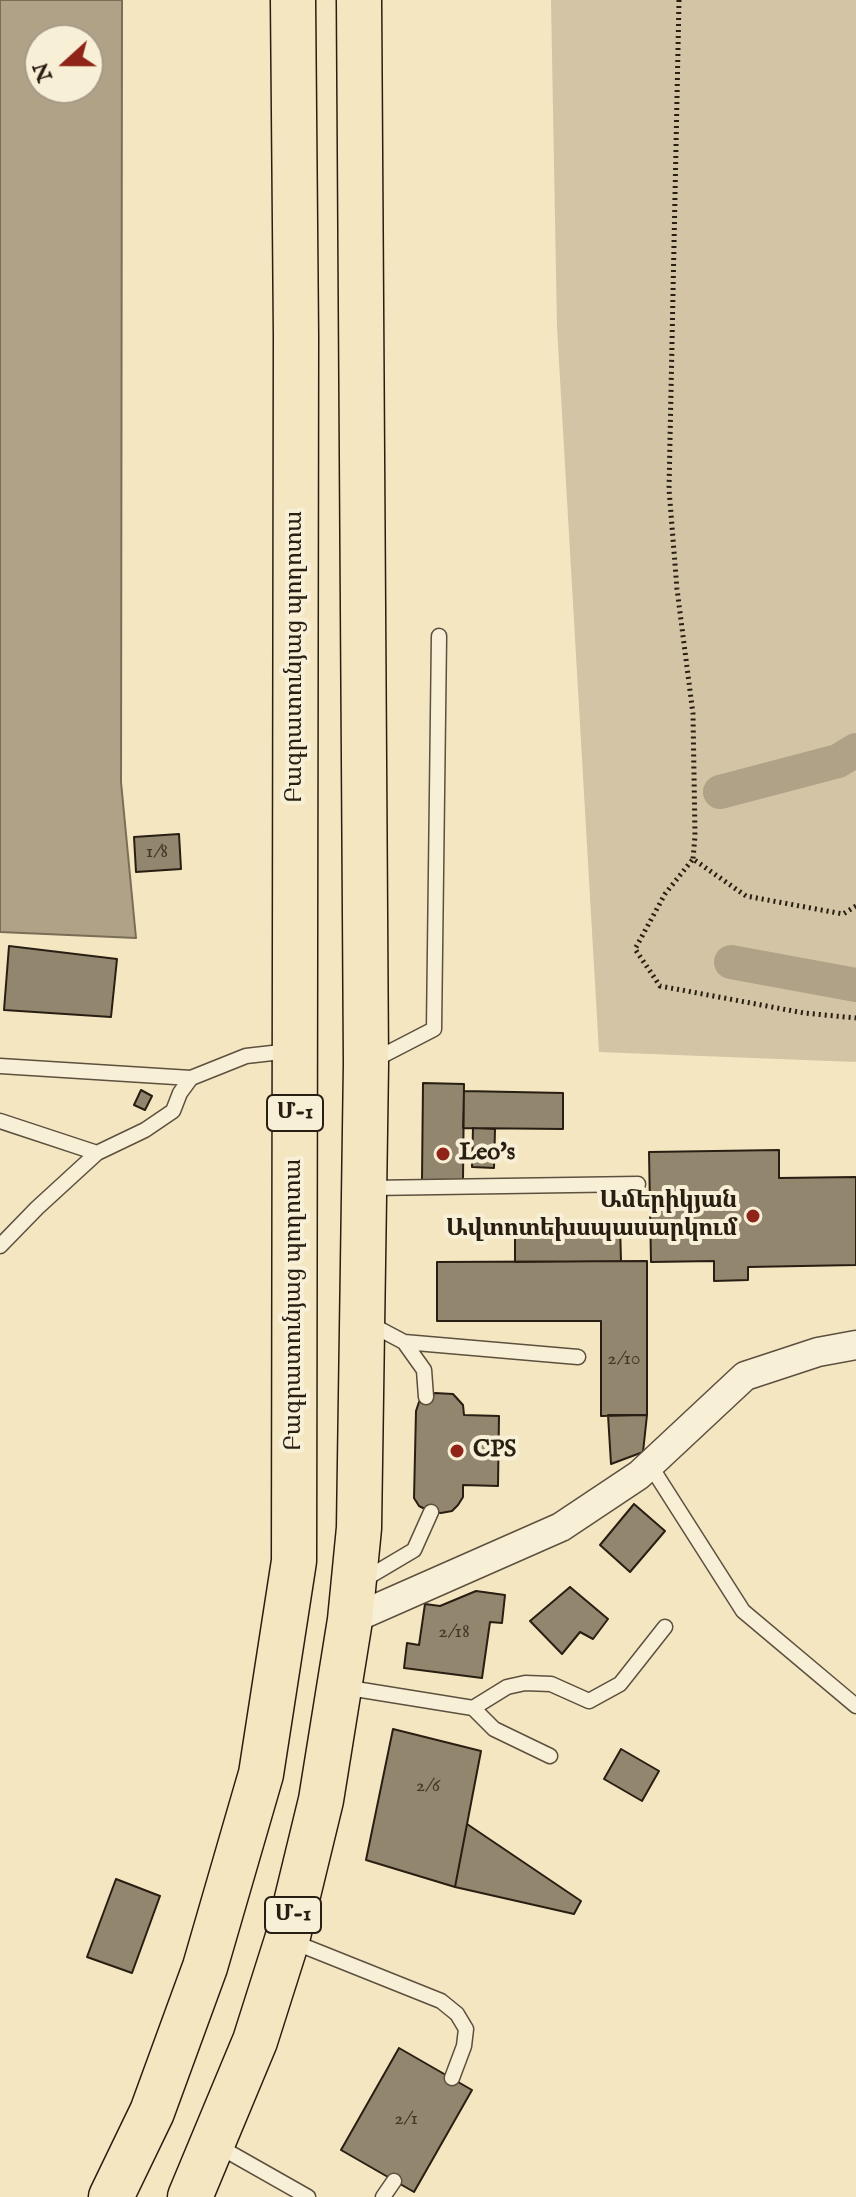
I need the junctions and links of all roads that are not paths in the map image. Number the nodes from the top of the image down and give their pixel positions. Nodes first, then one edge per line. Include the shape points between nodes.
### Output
1 (293, 0) edge
2 (359, 0) edge
3 (439, 636) dead end
4 (295, 869) junction
5 (366, 871) junction
6 (295, 1051) junction
7 (366, 1064) junction
8 (0, 1066) edge
9 (191, 1078) junction
10 (0, 1121) edge
11 (97, 1153) junction
12 (638, 1184) dead end
13 (366, 1188) junction
14 (0, 1246) edge
15 (363, 1321) junction
16 (404, 1342) junction
17 (856, 1345) edge
18 (578, 1357) dead end
19 (426, 1397) dead end
20 (650, 1465) junction
21 (431, 1512) dead end
22 (351, 1603) junction
23 (665, 1627) dead end
24 (339, 1686) junction
25 (856, 1706) edge
26 (473, 1708) junction
27 (550, 1756) dead end
28 (287, 1940) junction
29 (452, 2078) dead end
30 (214, 2143) junction
31 (394, 2181) dead end
32 (111, 2197) edge
33 (190, 2197) edge
34 (308, 2197) edge
35 (383, 2197) edge

1 - 4 main road, Բագրատունյաց պողոտա / Մ-1
2 - 5 main road, Մ-1
3 - 7 lane via 434,1029
4 - 5 main road
4 - 6 main road, Բագրատունյաց պողոտա / Մ-1
5 - 7 main road, Մ-1
6 - 9 lane via 246,1056
6 - 32 main road, Բագրատունյաց պողոտա / Մ-1 via 294,1561 261,1774 205,1967 152,2112
7 - 13 main road, Մ-1
8 - 9 lane
9 - 11 lane via 173,1111
10 - 11 lane
11 - 14 lane
12 - 13 lane
13 - 15 main road, Մ-1
15 - 16 lane
15 - 22 main road, Մ-1 via 359,1528
16 - 18 lane
16 - 19 lane via 424,1370
17 - 20 street via 745,1376
20 - 22 street via 561,1527
20 - 25 lane via 743,1611
21 - 22 lane via 414,1550
22 - 24 main road, Մ-1
23 - 26 lane via 620,1684 589,1701 551,1684 525,1683 507,1687
24 - 26 lane
24 - 28 main road, Մ-1 via 321,1800
26 - 27 lane via 494,1729
28 - 29 lane via 441,2001 457,2014 466,2029
28 - 30 main road, Մ-1 via 255,2041
30 - 33 main road, Մ-1
30 - 34 lane
31 - 35 lane

